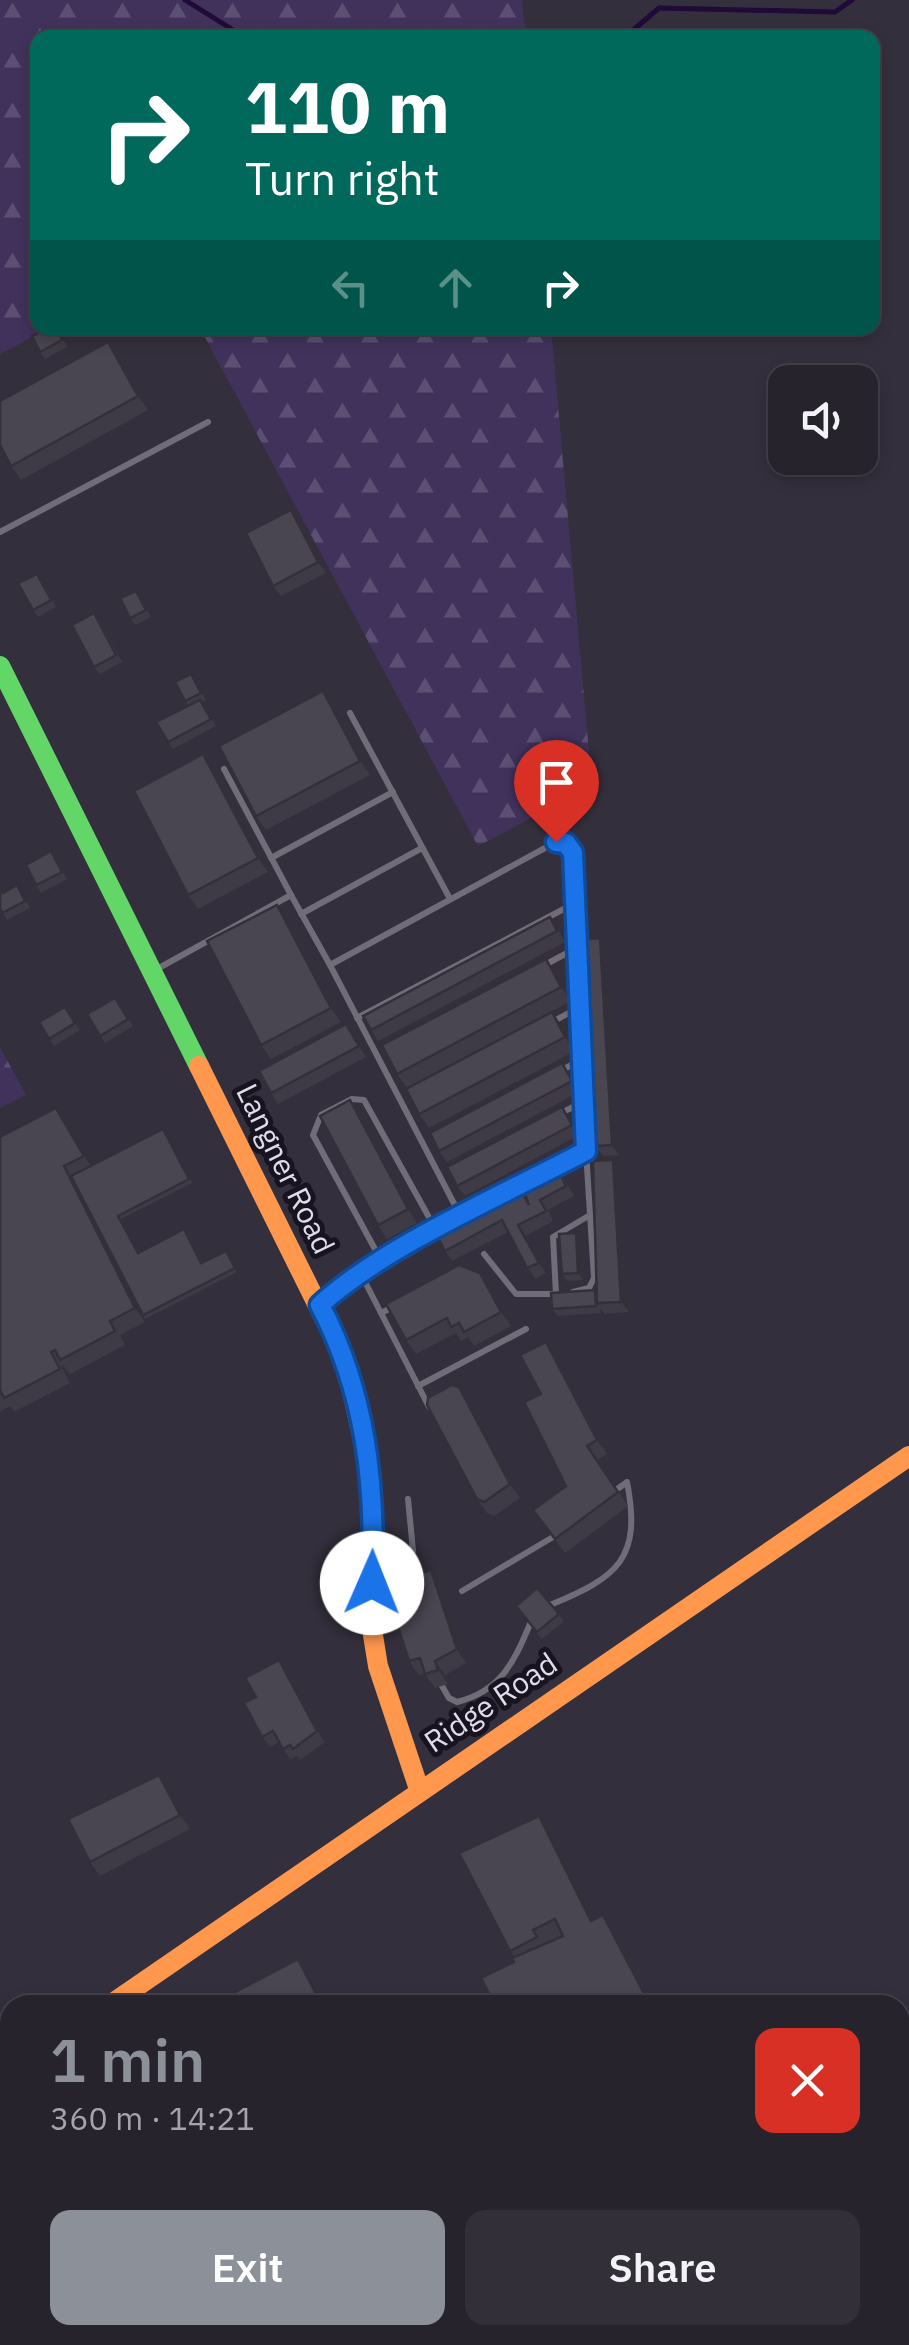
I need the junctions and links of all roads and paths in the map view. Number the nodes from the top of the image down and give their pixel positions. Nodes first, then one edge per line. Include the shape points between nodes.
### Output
1 (208, 422) dead end
2 (0, 532) edge
3 (0, 666) edge
4 (350, 713) dead end
5 (224, 770) edge
6 (392, 792) junction
7 (422, 848) junction
8 (271, 858) junction
9 (290, 895) junction
10 (449, 898) junction
11 (577, 902) junction
12 (302, 914) junction
13 (580, 946) junction
14 (330, 965) junction
15 (153, 971) junction
16 (529, 974) edge
17 (582, 1006) junction
18 (357, 1018) junction
19 (549, 1023) edge
20 (393, 1046) edge
21 (376, 1055) junction
22 (583, 1059) junction
23 (551, 1076) edge
24 (417, 1092) edge
25 (585, 1100) junction
26 (400, 1101) junction
27 (552, 1118) edge
28 (438, 1134) edge
29 (422, 1143) junction
30 (586, 1151) junction
31 (456, 1168) edge
32 (440, 1176) junction
33 (590, 1216) junction
34 (461, 1217) junction
35 (436, 1230) junction
36 (484, 1254) dead end
37 (382, 1262) junction
38 (361, 1274) junction
39 (556, 1294) junction
40 (320, 1305) junction
41 (396, 1305) edge
42 (381, 1313) junction
43 (526, 1329) dead end
44 (418, 1386) junction
45 (429, 1407) edge
46 (908, 1456) edge
47 (616, 1490) edge
48 (408, 1499) dead end
49 (553, 1537) edge
50 (415, 1572) edge
51 (462, 1591) dead end
52 (550, 1604) edge
53 (530, 1624) edge
54 (442, 1686) edge
55 (419, 1789) junction
56 (124, 1995) edge

1 - 2 lane
3 - 15 street, Langner Road
4 - 6 lane
5 - 8 lane
6 - 7 lane
6 - 8 lane
7 - 10 lane
7 - 12 lane
8 - 9 lane
9 - 12 lane
9 - 15 lane
10 - 11 lane via 556,842 573,853
10 - 14 lane
11 - 13 lane
11 - 18 lane
12 - 14 lane
13 - 16 lane
13 - 17 lane
14 - 18 lane
15 - 40 street, Langner Road
17 - 19 lane
17 - 22 lane
18 - 21 lane
20 - 21 lane
21 - 26 lane
22 - 23 lane
22 - 25 lane
24 - 26 lane
25 - 27 lane
25 - 30 lane
26 - 29 lane
28 - 29 lane
29 - 32 lane
30 - 33 lane
30 - 34 lane
31 - 32 lane
32 - 34 lane
33 - 39 lane via 554,1237
33 - 39 lane via 593,1285
34 - 35 lane
35 - 37 lane
35 - 37 lane via 364,1100 320,1115 313,1135
36 - 39 lane via 516,1294
37 - 38 lane
38 - 40 lane
38 - 42 lane
40 - 55 street, Langner Road via 346,1360 364,1432 372,1475 372,1629
41 - 42 lane
42 - 44 lane
43 - 44 lane
44 - 45 lane
46 - 55 street, Ridge Road
47 - 52 lane via 628,1482 634,1516 629,1550 589,1589
48 - 50 lane
49 - 51 lane
53 - 54 lane via 509,1672 493,1686 457,1702
55 - 56 street, Ridge Road

